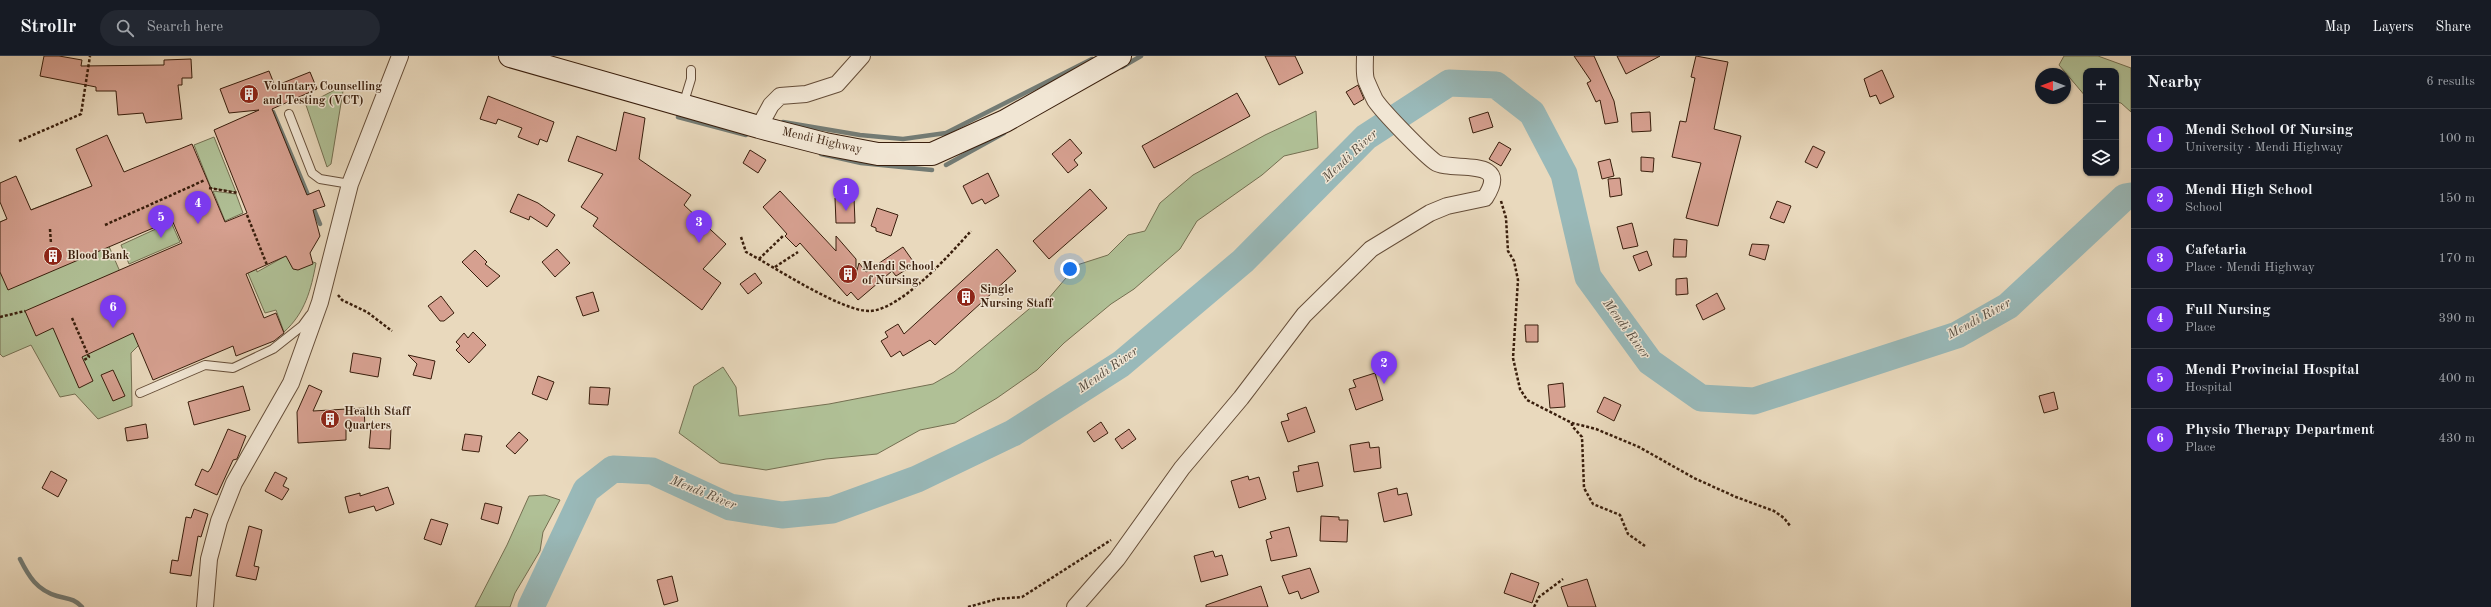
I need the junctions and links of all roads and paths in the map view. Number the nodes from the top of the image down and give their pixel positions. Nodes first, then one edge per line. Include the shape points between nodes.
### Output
1 (90, 56) edge
2 (400, 56) edge
3 (510, 56) edge
4 (862, 56) edge
5 (1120, 56) edge
6 (1365, 56) edge
7 (691, 70) dead end
8 (683, 105) junction
9 (289, 114) dead end
10 (759, 126) junction
11 (19, 141) dead end
12 (205, 180) dead end
13 (350, 184) junction
14 (1492, 187) junction
15 (209, 188) dead end
16 (238, 193) dead end
17 (247, 215) dead end
18 (105, 225) dead end
19 (50, 229) dead end
20 (971, 231) dead end
21 (784, 235) dead end
22 (741, 237) dead end
23 (51, 244) dead end
24 (798, 252) dead end
25 (759, 258) junction
26 (267, 265) dead end
27 (774, 267) junction
28 (326, 281) junction
29 (320, 302) junction
30 (25, 311) dead end
31 (0, 317) edge
32 (72, 318) dead end
33 (392, 331) dead end
34 (84, 360) dead end
35 (140, 392) dead end
36 (1572, 423) junction
37 (1791, 526) dead end
38 (1115, 537) dead end
39 (1645, 546) dead end
40 (1563, 579) dead end
41 (205, 607) edge
42 (968, 607) edge
43 (1075, 607) edge
44 (1534, 607) edge

1 - 11 path via 81,114
2 - 13 street
3 - 8 main road, Mendi Highway
4 - 10 street via 837,84 806,94 780,96 771,105
5 - 10 main road, Mendi Highway via 1005,121 932,154 878,154 825,144
6 - 14 street via 1366,78 1376,100 1423,150 1436,163 1482,170 1489,175
7 - 8 lane
8 - 10 main road, Mendi Highway
9 - 13 lane via 312,172 320,179
12 - 18 path
13 - 28 street
14 - 36 path via 1501,200 1506,218 1508,251 1517,273 1513,358 1520,389 1527,400
14 - 43 street via 1485,198 1447,206 1430,213 1371,249 1310,310 1182,468 1117,559
15 - 16 path
17 - 26 path
19 - 23 path
20 - 27 path via 932,272 910,290 883,307 869,311 839,302
21 - 25 path
22 - 25 path via 746,252
24 - 27 path
25 - 27 path
28 - 29 street
28 - 33 path via 342,300 367,312
29 - 35 lane via 302,326 274,349 233,368 205,365
29 - 41 street via 291,383 234,482 219,521 209,559
30 - 31 path
32 - 34 path via 89,357
36 - 37 path via 1596,429 1639,447 1694,478 1774,511
36 - 39 path via 1582,437 1584,488 1593,504 1620,515 1628,534
38 - 42 path via 1022,597 997,599
40 - 44 path via 1539,597

